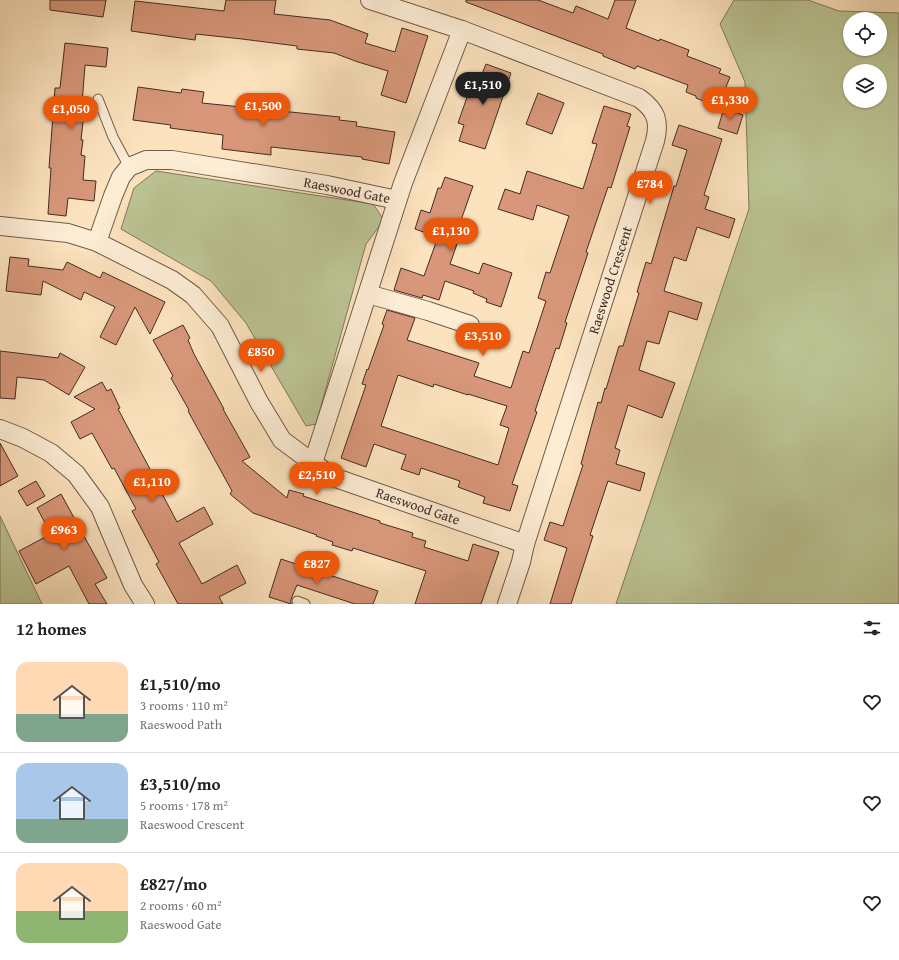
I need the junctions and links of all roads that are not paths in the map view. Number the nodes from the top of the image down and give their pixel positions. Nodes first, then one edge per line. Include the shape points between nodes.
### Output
1 (370, 0) edge
2 (462, 30) junction
3 (98, 99) dead end
4 (130, 167) junction
5 (397, 200) junction
6 (0, 226) edge
7 (97, 242) junction
8 (368, 294) junction
9 (470, 325) dead end
10 (0, 429) edge
11 (312, 463) junction
12 (525, 544) junction
13 (145, 604) edge
14 (507, 604) edge

1 - 2 street, Raeswood Crescent
2 - 5 street
2 - 12 street, Raeswood Crescent via 640,98 648,104 655,115 658,128
3 - 4 lane via 113,137
4 - 5 street, Raeswood Gate via 146,160 172,160 327,185
4 - 7 street via 121,177
5 - 8 street, Raeswood Gate
6 - 7 street, Raeswood Gate via 68,233
7 - 11 street, Raeswood Gate via 172,280 193,295 220,326 259,402 282,440
8 - 9 street
8 - 11 street, Raeswood Gate
10 - 13 street via 51,453 76,474 100,507 133,585
11 - 12 street, Raeswood Gate via 333,476
12 - 14 street, Raeswood Crescent

